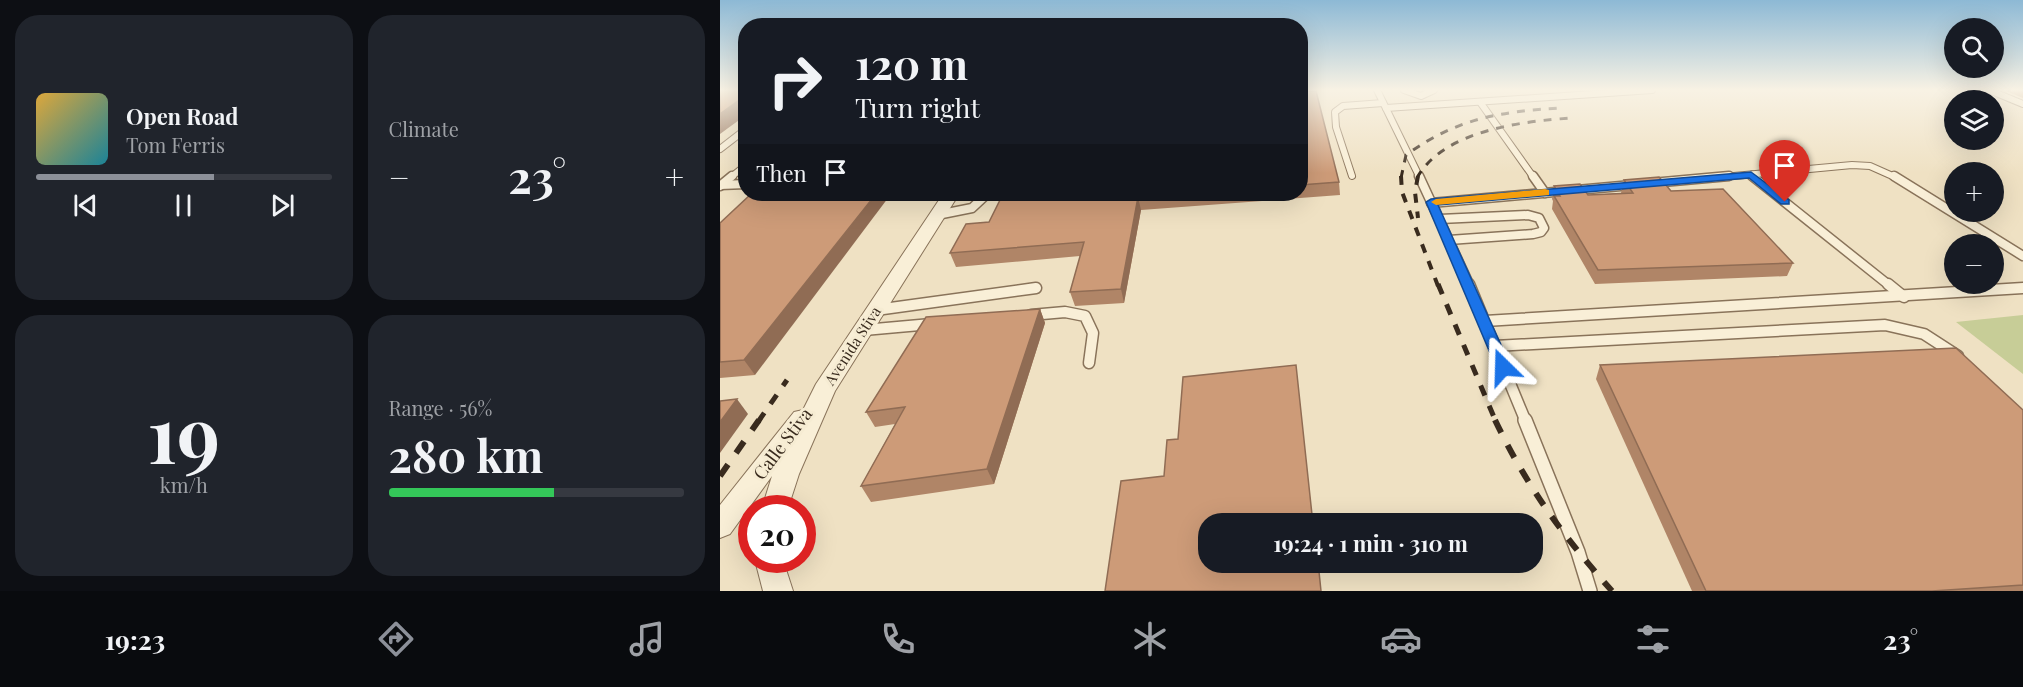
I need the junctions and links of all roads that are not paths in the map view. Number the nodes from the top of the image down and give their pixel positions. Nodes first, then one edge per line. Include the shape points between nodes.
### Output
1 (1335, 118) edge
2 (1390, 118) edge
3 (1491, 118) edge
4 (738, 135) edge
5 (720, 149) edge
6 (738, 171) edge
7 (1751, 175) junction
8 (1352, 176) dead end
9 (1648, 184) edge
10 (738, 185) edge
11 (1637, 185) edge
12 (720, 186) edge
13 (1545, 193) junction
14 (946, 201) edge
15 (982, 201) edge
16 (1431, 202) junction
17 (937, 215) junction
18 (1440, 219) junction
19 (1449, 240) junction
20 (2023, 256) edge
21 (1036, 288) dead end
22 (2023, 288) edge
23 (1904, 297) junction
24 (876, 310) junction
25 (1020, 316) edge
26 (1485, 321) junction
27 (942, 323) edge
28 (862, 331) junction
29 (1495, 346) junction
30 (1965, 362) edge
31 (1089, 363) dead end
32 (824, 390) junction
33 (779, 495) edge
34 (720, 526) edge
35 (773, 573) edge
36 (778, 591) edge
37 (1590, 591) edge

1 - 8 lane
2 - 16 lane
3 - 13 lane
4 - 5 lane
6 - 12 lane
7 - 9 lane
7 - 20 lane via 1852,165 1881,169
7 - 23 lane
10 - 12 lane
11 - 13 lane
13 - 16 lane
14 - 17 street, Avenida Stiva
15 - 17 lane via 967,211
16 - 18 lane
17 - 24 street, Avenida Stiva
18 - 19 lane
18 - 19 lane via 1528,215 1539,218 1544,228 1533,234
19 - 26 lane
21 - 24 lane
22 - 23 lane
23 - 26 lane
24 - 28 street, Avenida Stiva
25 - 31 lane via 1065,312 1085,316 1094,327
26 - 29 lane
27 - 28 lane
28 - 32 street, Avenida Stiva
29 - 30 lane via 1885,325 1922,332
29 - 37 lane
32 - 33 street, Avenida Stiva
32 - 34 street, Calle Stiva
35 - 36 street

